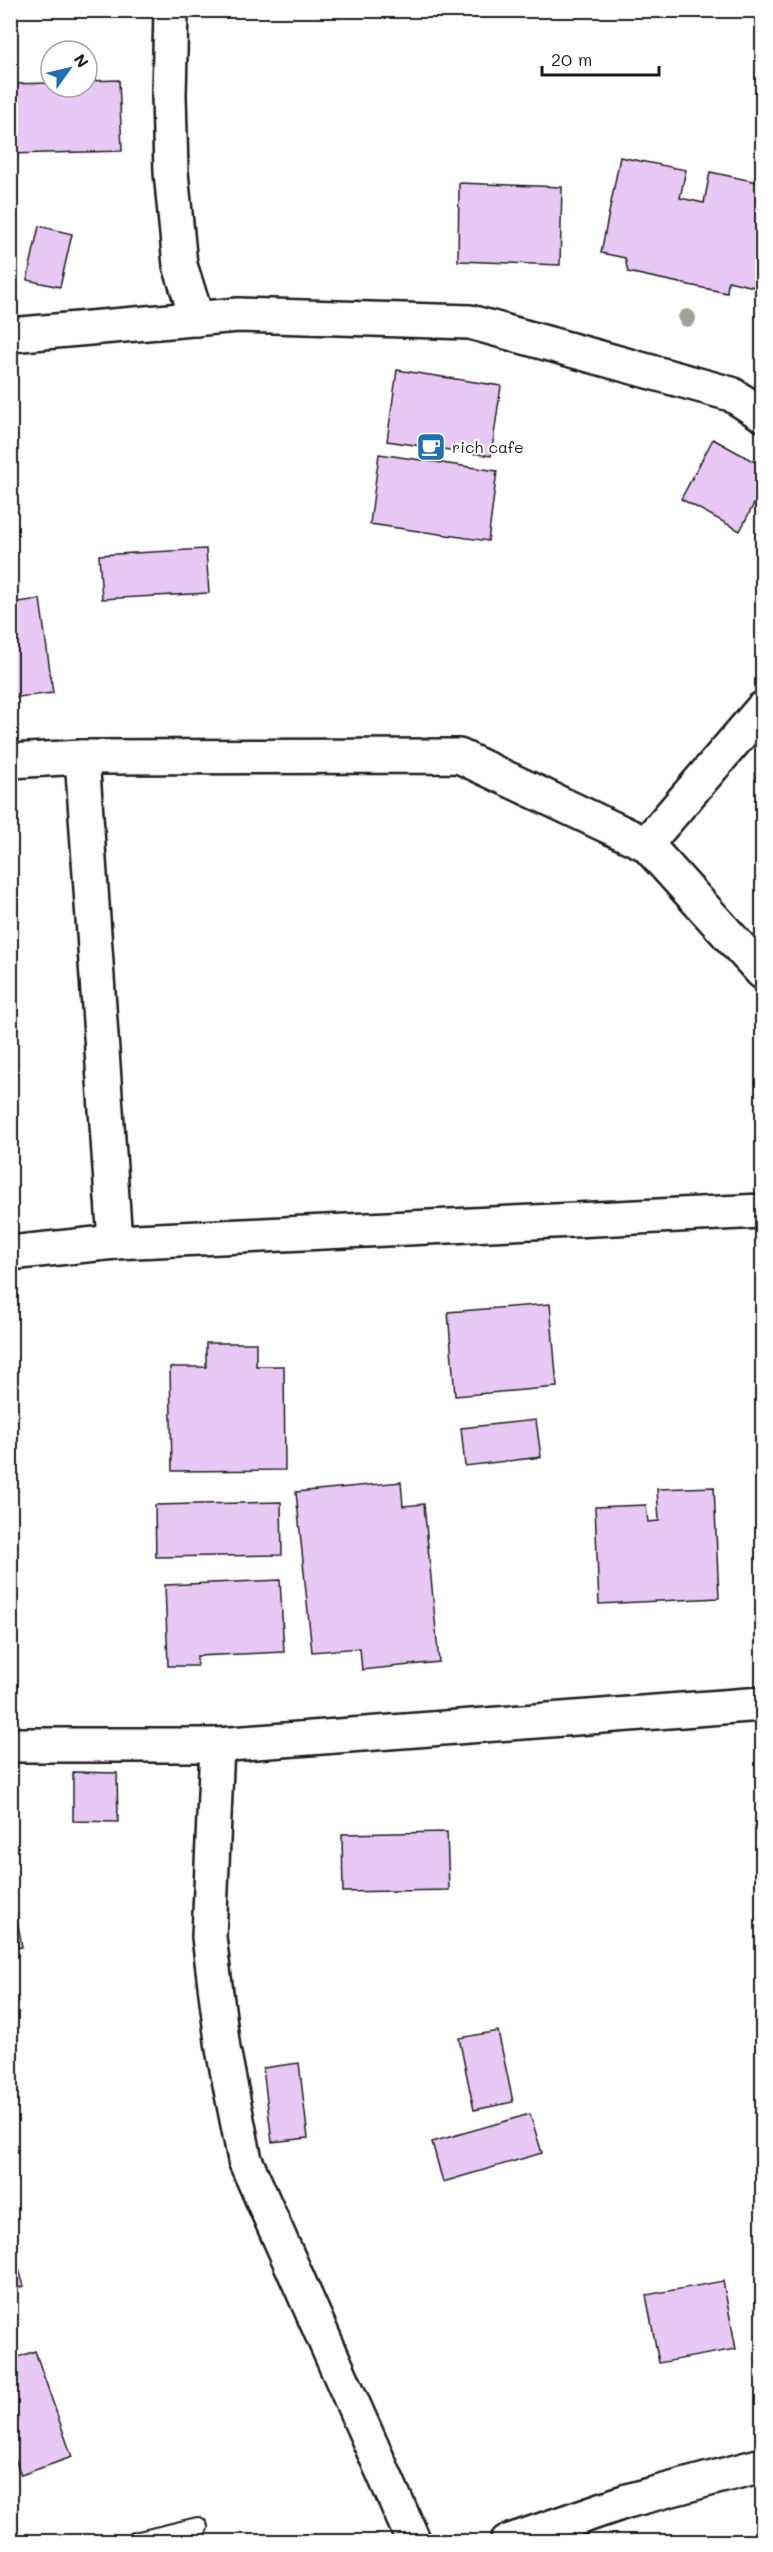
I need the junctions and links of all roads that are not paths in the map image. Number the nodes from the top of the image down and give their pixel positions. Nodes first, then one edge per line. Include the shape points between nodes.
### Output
1 (171, 10) edge
2 (197, 319) junction
3 (10, 335) edge
4 (762, 414) edge
5 (762, 709) edge
6 (82, 757) junction
7 (10, 761) edge
8 (646, 844) junction
9 (762, 972) edge
10 (762, 1211) edge
11 (115, 1242) junction
12 (10, 1253) edge
13 (762, 1704) edge
14 (10, 1745) edge
15 (217, 1745) junction
16 (762, 2466) edge
17 (198, 2527) dead end
18 (135, 2541) edge
19 (414, 2541) edge
20 (507, 2541) edge

1 - 2 street via 171,172 180,265
2 - 3 street
2 - 4 street via 238,315 470,322 731,394
5 - 8 street
6 - 7 street
6 - 8 street via 459,756
6 - 11 street
8 - 9 street
10 - 11 street
11 - 12 street
13 - 15 street
14 - 15 street
15 - 19 street via 209,1937 223,2049 245,2160
16 - 20 street via 627,2501
17 - 18 lane

